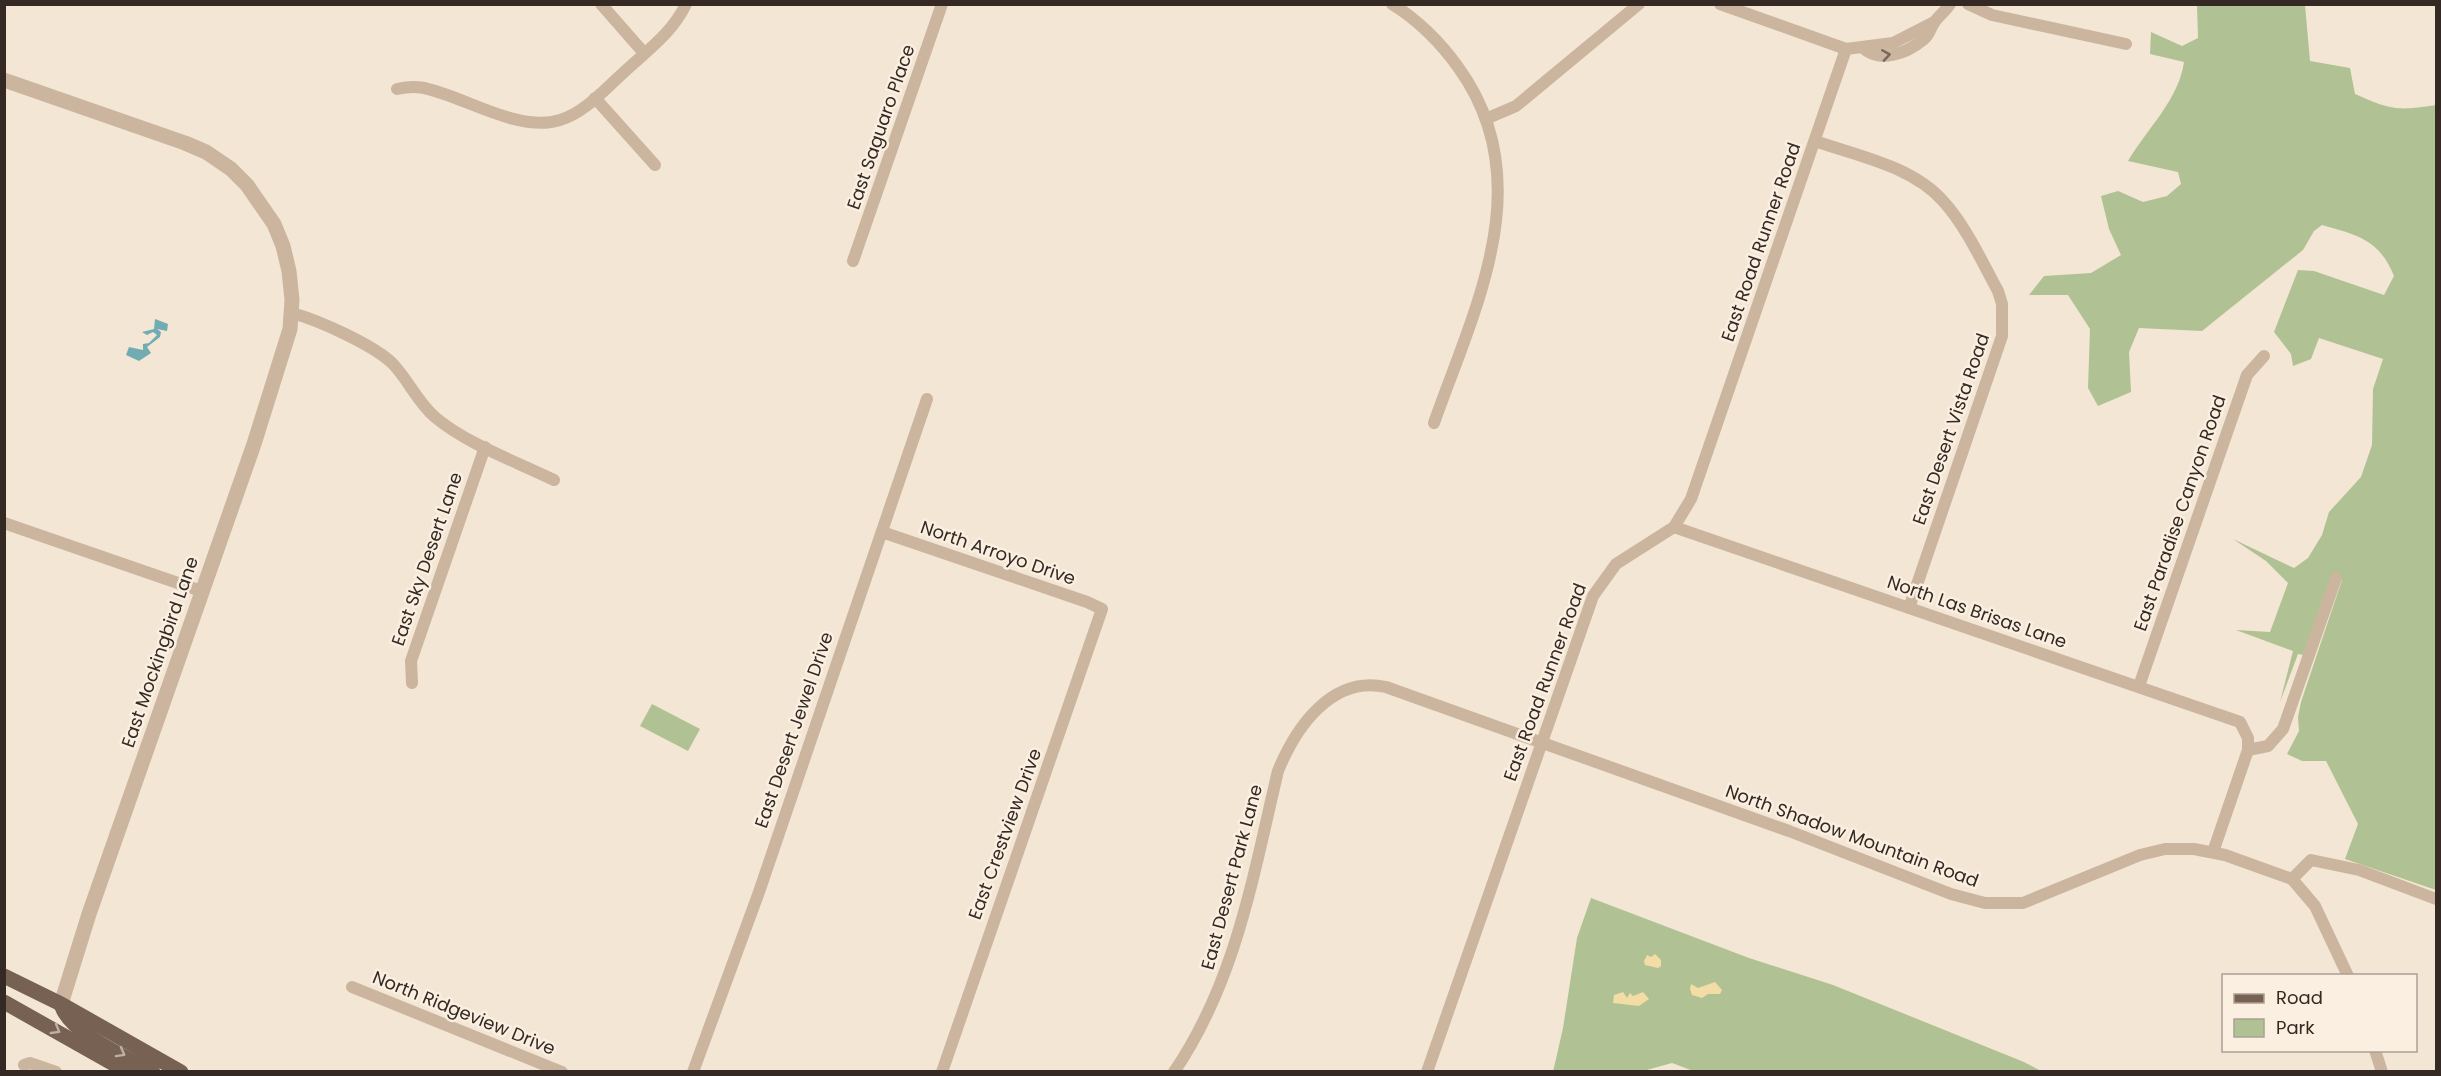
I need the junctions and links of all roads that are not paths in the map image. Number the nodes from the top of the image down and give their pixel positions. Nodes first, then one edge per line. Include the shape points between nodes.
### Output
1 (601, 4) edge
2 (686, 4) edge
3 (942, 4) edge
4 (1392, 4) edge
5 (1639, 4) edge
6 (1720, 4) edge
7 (1950, 4) edge
8 (1968, 4) edge
9 (1754, 10) edge
10 (2126, 44) dead end
11 (1846, 49) junction
12 (644, 53) junction
13 (4, 80) edge
14 (397, 89) dead end
15 (595, 98) junction
16 (1488, 118) junction
17 (1815, 141) junction
18 (655, 165) dead end
19 (853, 261) dead end
20 (292, 313) junction
21 (2264, 356) dead end
22 (927, 399) dead end
23 (1434, 423) dead end
24 (485, 447) junction
25 (554, 480) dead end
26 (4, 523) edge
27 (1674, 527) junction
28 (882, 532) junction
29 (2336, 578) dead end
30 (201, 591) junction
31 (1909, 608) junction
32 (1102, 609) joint
33 (412, 683) dead end
34 (2139, 687) junction
35 (1331, 696) joint
36 (1542, 742) junction
37 (2248, 750) junction
38 (2213, 852) junction
39 (2292, 879) junction
40 (2436, 899) edge
41 (2348, 974) edge
42 (4, 976) edge
43 (352, 987) dead end
44 (4, 1002) edge
45 (61, 1004) junction
46 (2375, 1052) edge
47 (24, 1065) dead end
48 (56, 1071) edge
49 (128, 1071) edge
50 (153, 1071) edge
51 (181, 1071) edge
52 (562, 1071) edge
53 (693, 1071) edge
54 (942, 1071) edge
55 (1174, 1071) edge
56 (1427, 1071) edge
57 (2382, 1071) edge

1 - 12 street
2 - 12 street via 679,20
3 - 19 street, East Saguaro Place
4 - 16 street via 1452,58
5 - 16 street via 1516,106
6 - 9 street
7 - 11 street via 1934,22 1931,32 1892,56 1871,56 1863,48
8 - 10 street via 1992,15
9 - 11 street
11 - 17 street, East Road Runner Road
12 - 15 street
13 - 20 street, East Mockingbird Lane via 185,142 231,169 265,208 279,236 289,271
14 - 15 street via 416,85 542,123 560,120
15 - 18 street
16 - 23 street via 1500,186 1496,231 1478,297
17 - 27 street, East Road Runner Road via 1691,499
17 - 31 street, East Desert Vista Road via 1904,172 1930,188 1951,211 2002,304 2002,336
20 - 24 street via 374,350 393,364 437,419
20 - 30 street, East Mockingbird Lane via 285,348
21 - 34 street, East Paradise Canyon Road via 2247,375
22 - 28 street, East Desert Jewel Drive
24 - 25 street
24 - 33 street, East Sky Desert Lane via 411,661
26 - 30 street
27 - 31 street, North Las Brisas Lane
27 - 36 street, East Road Runner Road via 1627,555 1600,582
28 - 32 street, North Arroyo Drive
28 - 53 street, East Desert Jewel Drive via 759,892
29 - 37 street via 2283,729 2268,746
30 - 45 street, East Mockingbird Lane
31 - 34 street, North Las Brisas Lane
32 - 54 street, East Crestview Drive
34 - 37 street, North Las Brisas Lane via 2240,722 2248,738
35 - 36 street, North Shadow Mountain Road via 1347,688 1375,685
35 - 55 street, East Desert Park Lane via 1299,731 1278,771 1235,949 1202,1027
36 - 38 street, North Shadow Mountain Road via 1951,894 1985,903 2023,903 2158,850
36 - 56 street, East Road Runner Road
37 - 38 street
38 - 39 street, North Shadow Mountain Road
39 - 40 street via 2311,860 2359,870
39 - 41 street via 2315,906
42 - 45 main road
43 - 52 street, North Ridgeview Drive
44 -> 49 main road
45 -> 50 main road via 78,1027
45 - 51 main road
46 - 57 street
47 - 48 street via 30,1063

